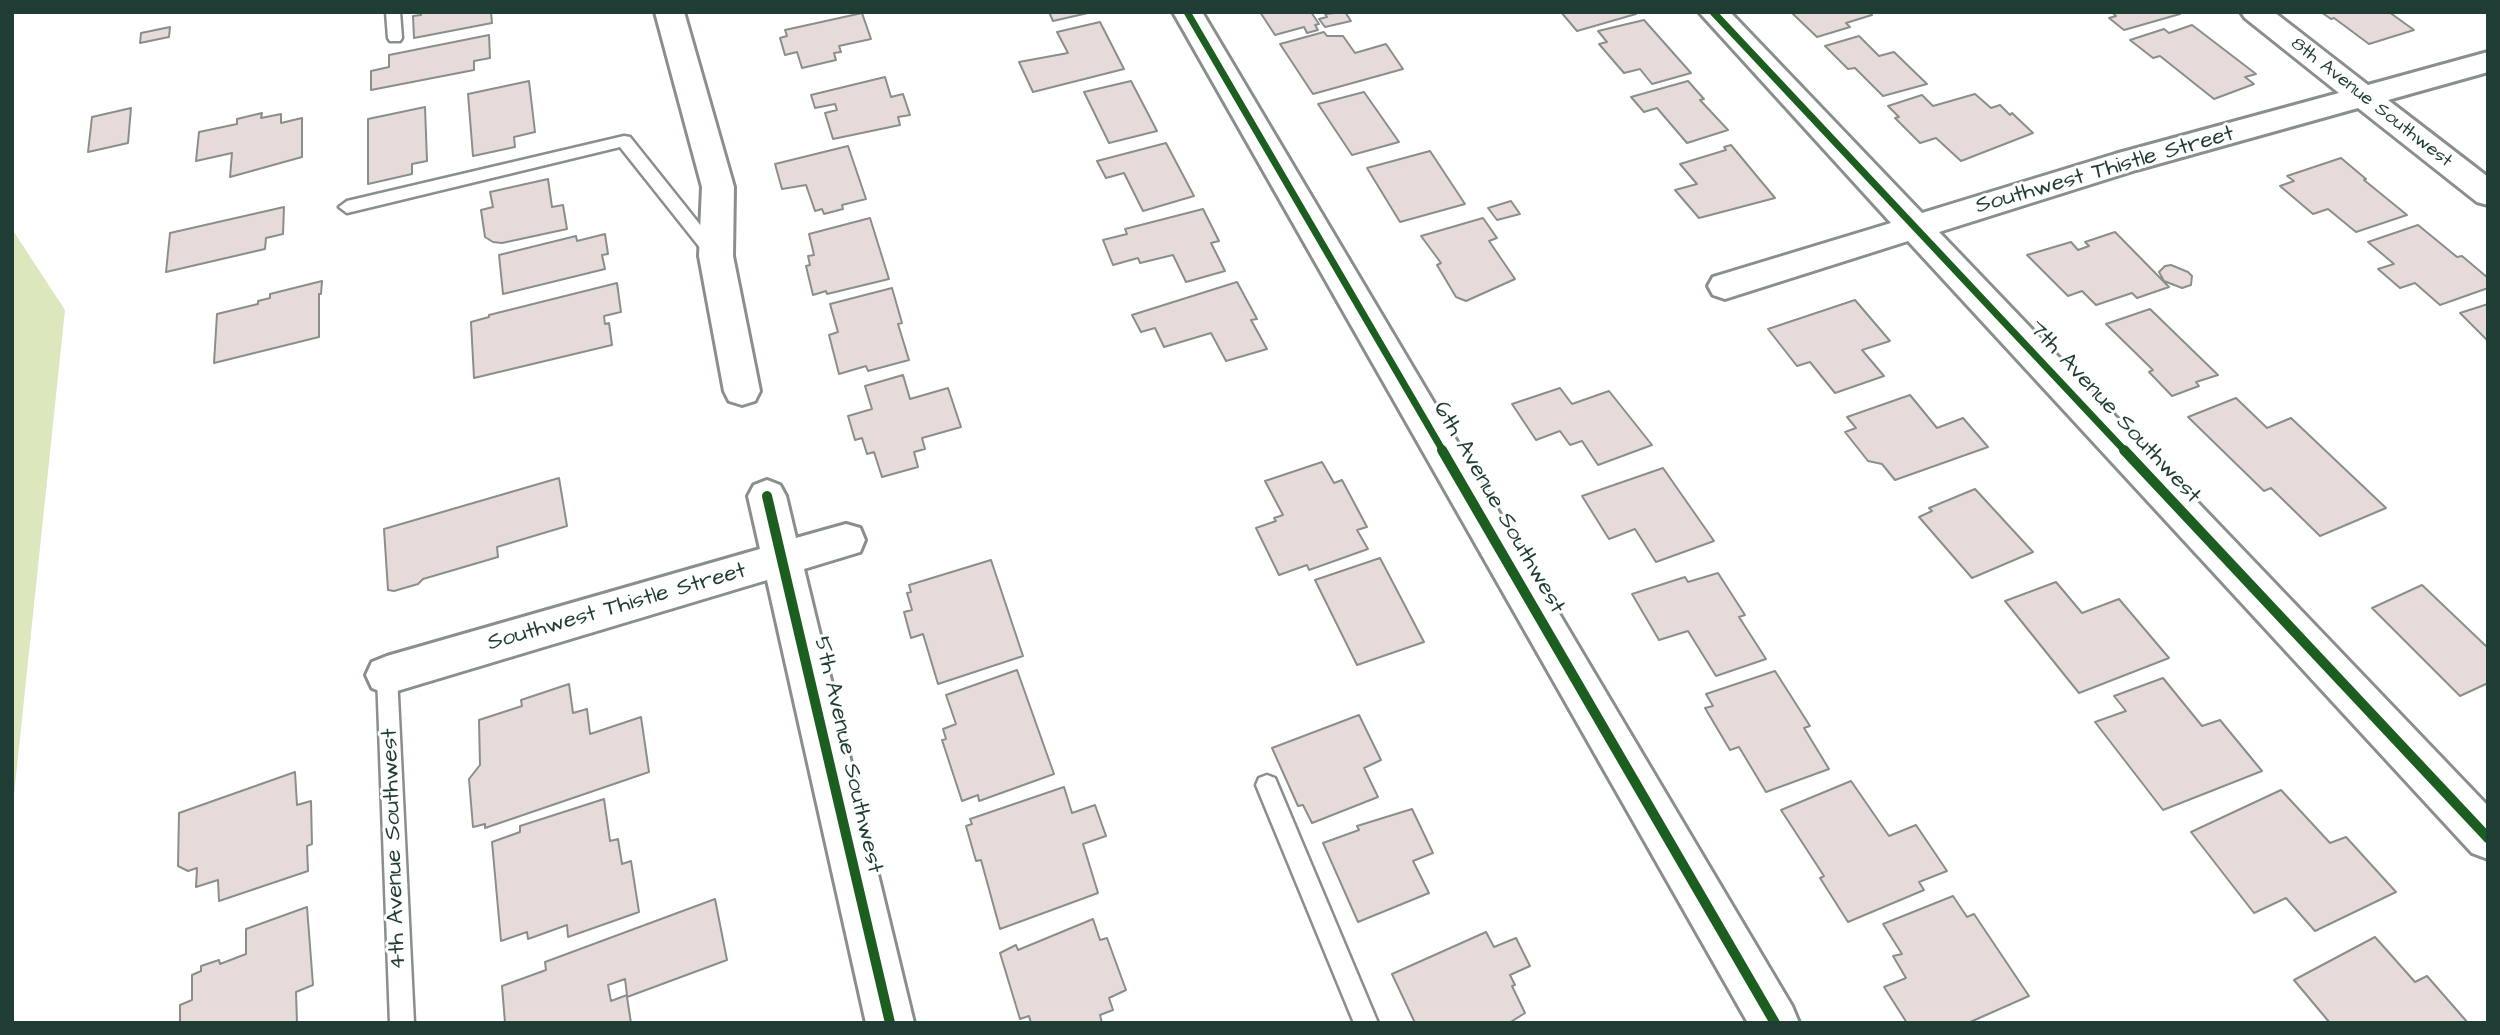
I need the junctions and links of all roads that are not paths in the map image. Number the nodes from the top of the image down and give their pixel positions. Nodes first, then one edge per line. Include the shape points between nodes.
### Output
1 (393, 12) edge
2 (669, 12) edge
3 (1187, 12) edge
4 (1713, 12) edge
5 (2255, 12) edge
6 (395, 38) dead end
7 (2488, 62) edge
8 (2365, 98) junction
9 (2488, 194) edge
10 (347, 207) dead end
11 (1913, 228) junction
12 (716, 256) junction
13 (1725, 286) dead end
14 (742, 391) dead end
15 (767, 496) dead end
16 (846, 540) dead end
17 (782, 559) junction
18 (387, 675) joint
19 (1267, 785) dead end
20 (2488, 838) edge
21 (402, 1023) edge
22 (890, 1023) edge
23 (1366, 1023) edge
24 (1774, 1023) edge

1 - 6 lane
2 - 12 street via 718,187
3 - 24 street, 6th Avenue Southwest
4 - 11 street, 7th Avenue Southwest
5 - 8 street, 8th Avenue Southwest
7 - 8 street, Southwest Thistle Street
8 - 9 street, 8th Avenue Southwest
8 - 11 street, Southwest Thistle Street via 2126,162
10 - 12 lane via 624,141
11 - 13 street, Southwest Thistle Street
11 - 20 street, 7th Avenue Southwest
12 - 14 street
15 - 17 street, 5th Avenue Southwest
16 - 17 street, Southwest Thistle Street
17 - 18 street, Southwest Thistle Street
17 - 22 street, 5th Avenue Southwest
18 - 21 lane, 4th Avenue Southwest
19 - 23 lane

